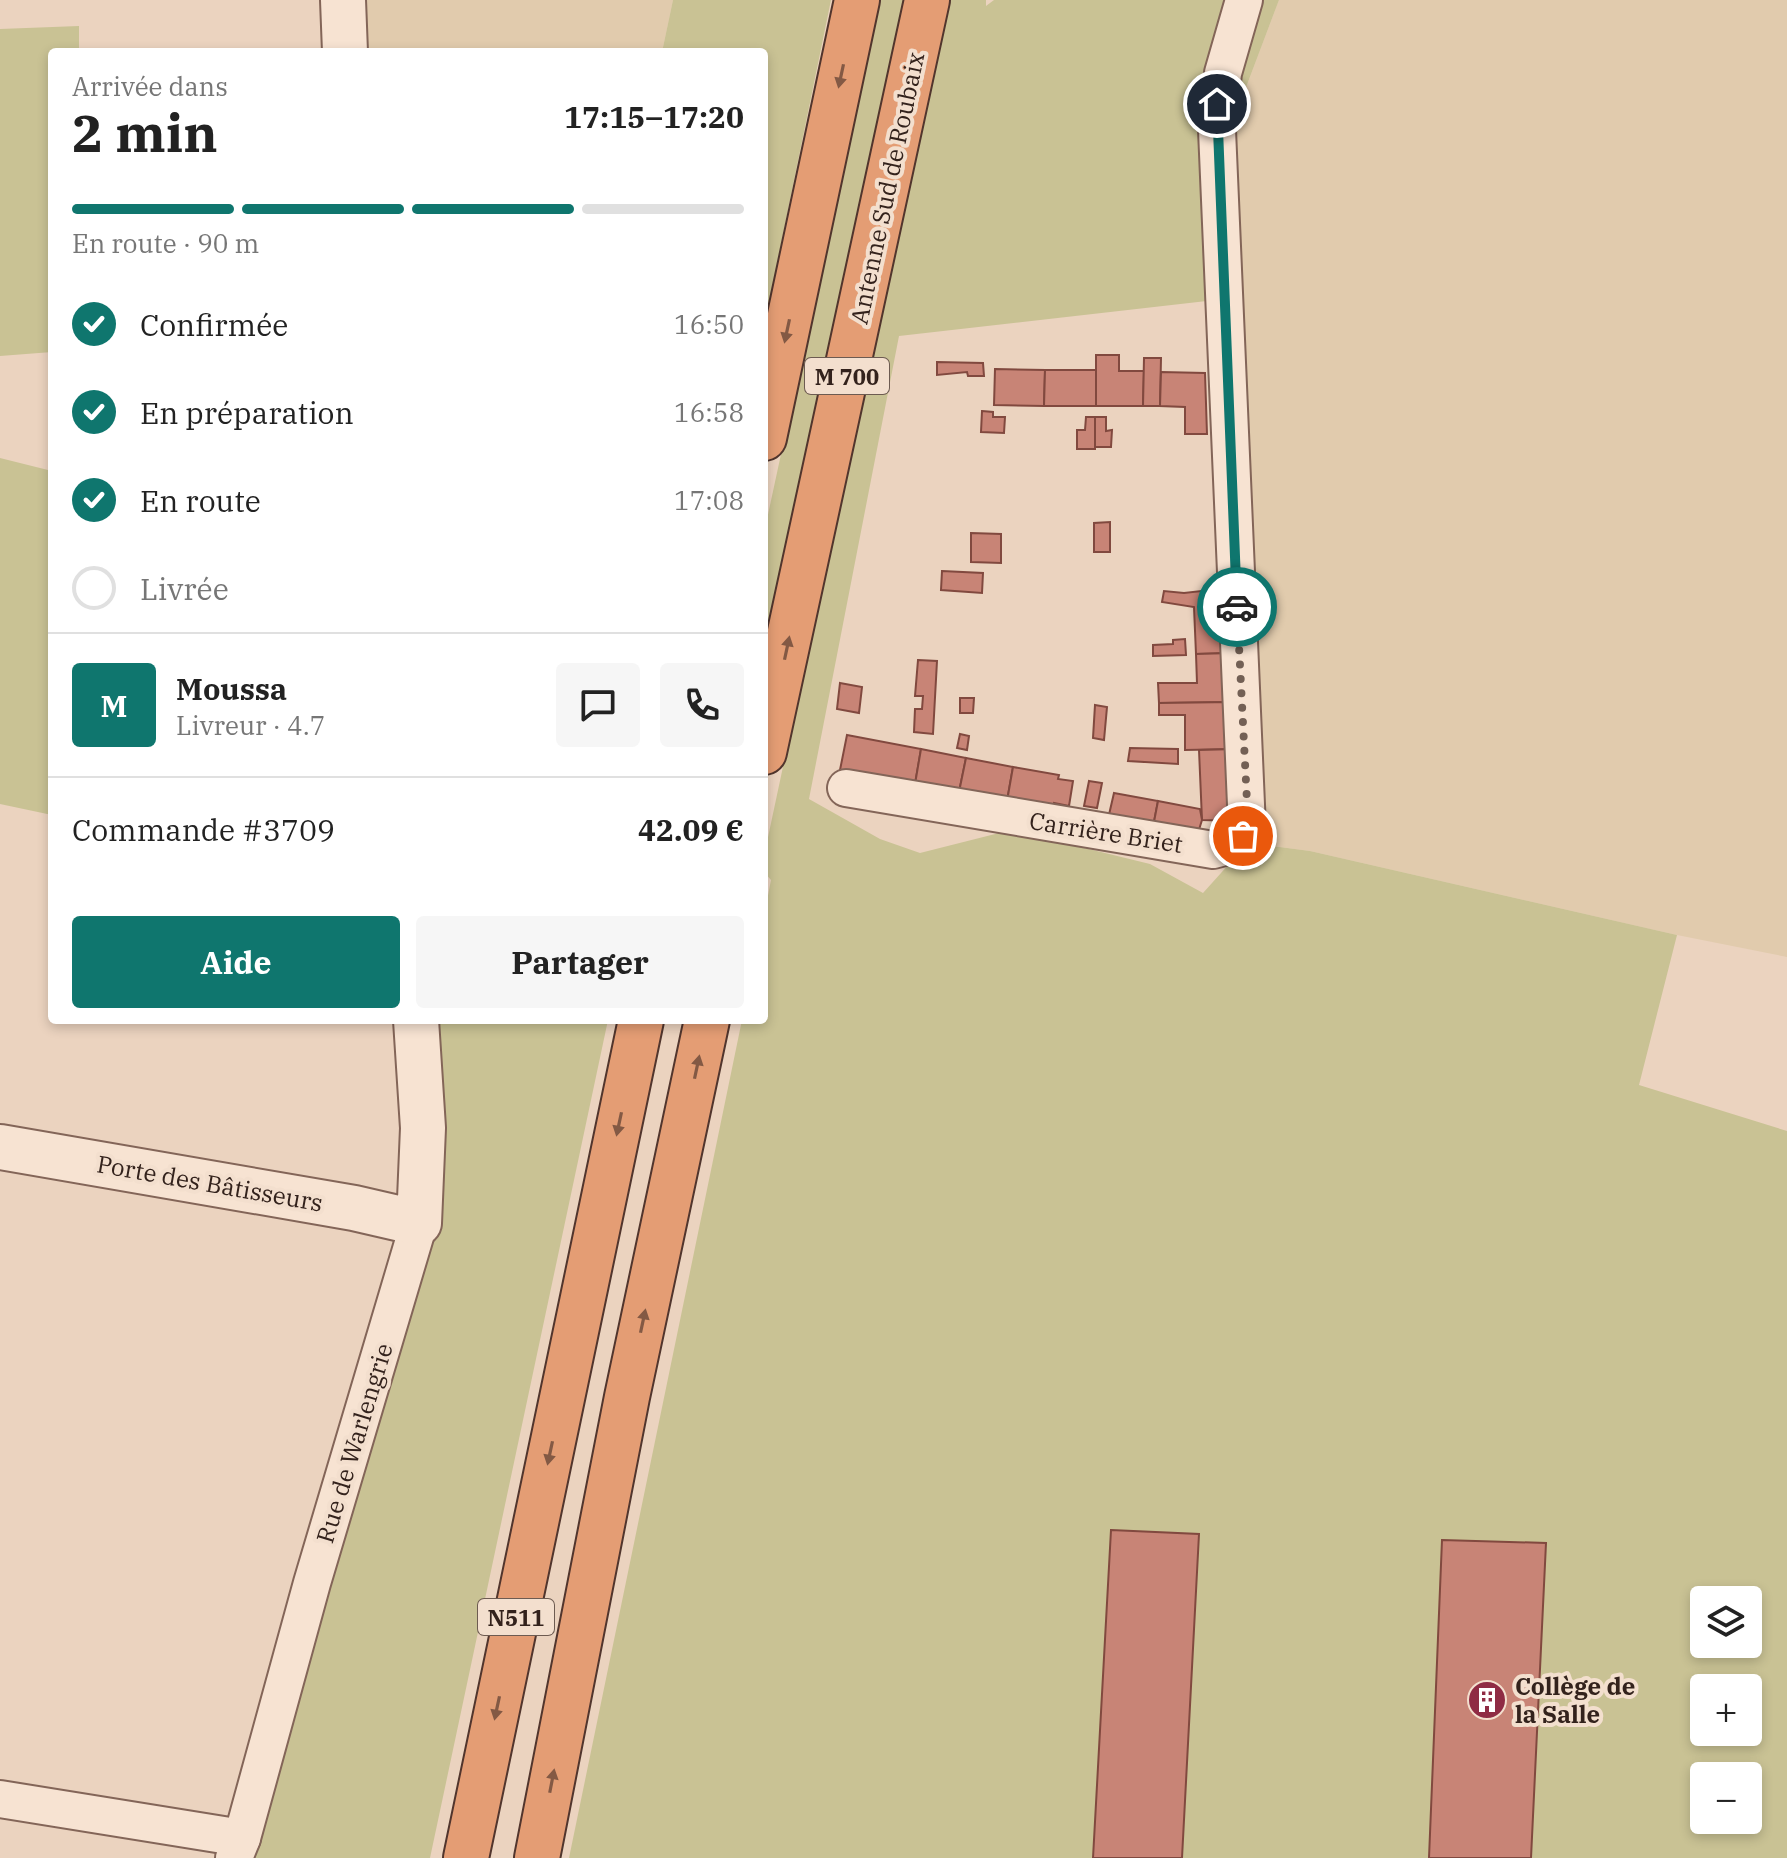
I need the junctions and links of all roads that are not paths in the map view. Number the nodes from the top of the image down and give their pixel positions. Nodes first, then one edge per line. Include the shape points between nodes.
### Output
1 (343, 0) edge
2 (857, 0) edge
3 (927, 0) edge
4 (1244, 0) edge
5 (345, 48) edge
6 (768, 419) edge
7 (768, 734) edge
8 (846, 788) dead end
9 (416, 1024) edge
10 (640, 1024) edge
11 (706, 1024) edge
12 (0, 1147) edge
13 (419, 1223) junction
14 (0, 1799) edge
15 (238, 1848) edge
16 (466, 1858) edge
17 (537, 1858) edge

1 - 5 street
2 -> 6 highway, M 700
7 -> 3 highway, Antenne Sud de Roubaix / M 700
4 - 8 street, Carrière Briet via 1223,73 1217,130 1247,828 1232,845 1213,850
9 - 13 street, Rue de Warlengrie via 423,1128
10 -> 16 highway, N511
17 -> 11 highway, N511
12 - 13 street, Porte des Bâtisseurs
13 - 15 street, Rue de Warlengrie
14 - 15 street

